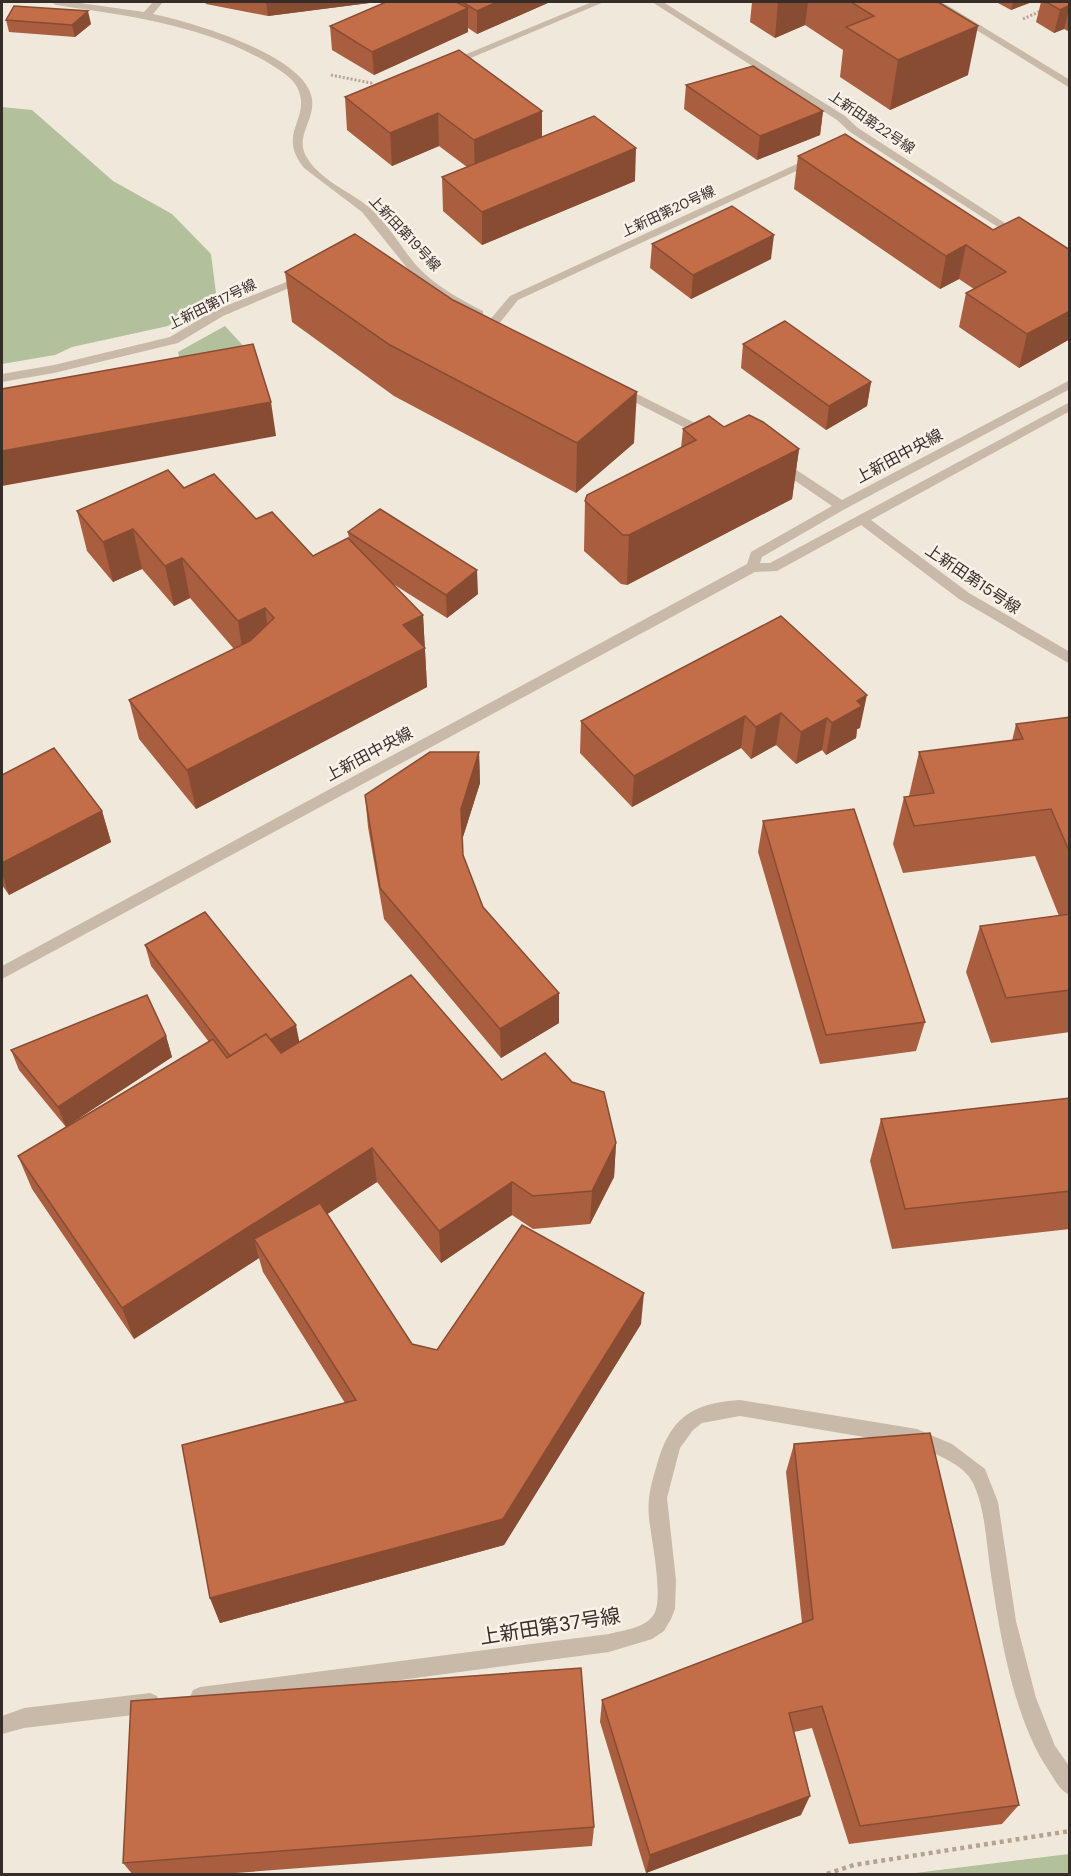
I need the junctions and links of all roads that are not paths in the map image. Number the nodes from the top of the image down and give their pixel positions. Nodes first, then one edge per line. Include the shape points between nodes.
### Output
1 (56, 2) edge
2 (158, 2) edge
3 (599, 2) edge
4 (657, 2) edge
5 (936, 2) edge
6 (146, 15) junction
7 (435, 69) edge
8 (1070, 85) edge
9 (821, 156) edge
10 (1029, 242) edge
11 (320, 272) edge
12 (494, 322) junction
13 (508, 329) edge
14 (2, 378) edge
15 (608, 383) edge
16 (1070, 384) edge
17 (1070, 406) edge
18 (722, 441) edge
19 (769, 460) edge
20 (841, 506) junction
21 (861, 519) junction
22 (753, 567) junction
23 (1070, 659) edge
24 (2, 973) edge
25 (3, 1721) edge
26 (1070, 1785) edge

1 - 6 street
2 - 6 street
3 - 7 street
4 - 10 street, 上新田第22号線 via 841,118 858,139
5 - 8 street
6 - 12 street, 上新田第19号線 via 204,30 283,68 302,83 306,111 296,147 303,161 367,211 389,247 432,285
9 - 12 street, 上新田第20号線 via 514,298
11 - 14 street, 上新田第17号線 via 219,313 174,340
12 - 13 street, 上新田第19号線
15 - 18 street
16 - 20 street, 上新田中央線
17 - 21 street, 上新田中央線
19 - 20 street
20 - 22 street, 上新田中央線 via 756,555
21 - 22 street, 上新田中央線 via 772,568
21 - 23 street, 上新田第15号線 via 964,596
22 - 24 street, 上新田中央線
25 - 26 street, 上新田第37号線 via 609,1643 653,1629 663,1617 665,1600 666,1572 657,1503 668,1453 679,1430 694,1417 724,1408 740,1408 917,1438 946,1450 979,1475 989,1502 1007,1621 1026,1698 1048,1753

